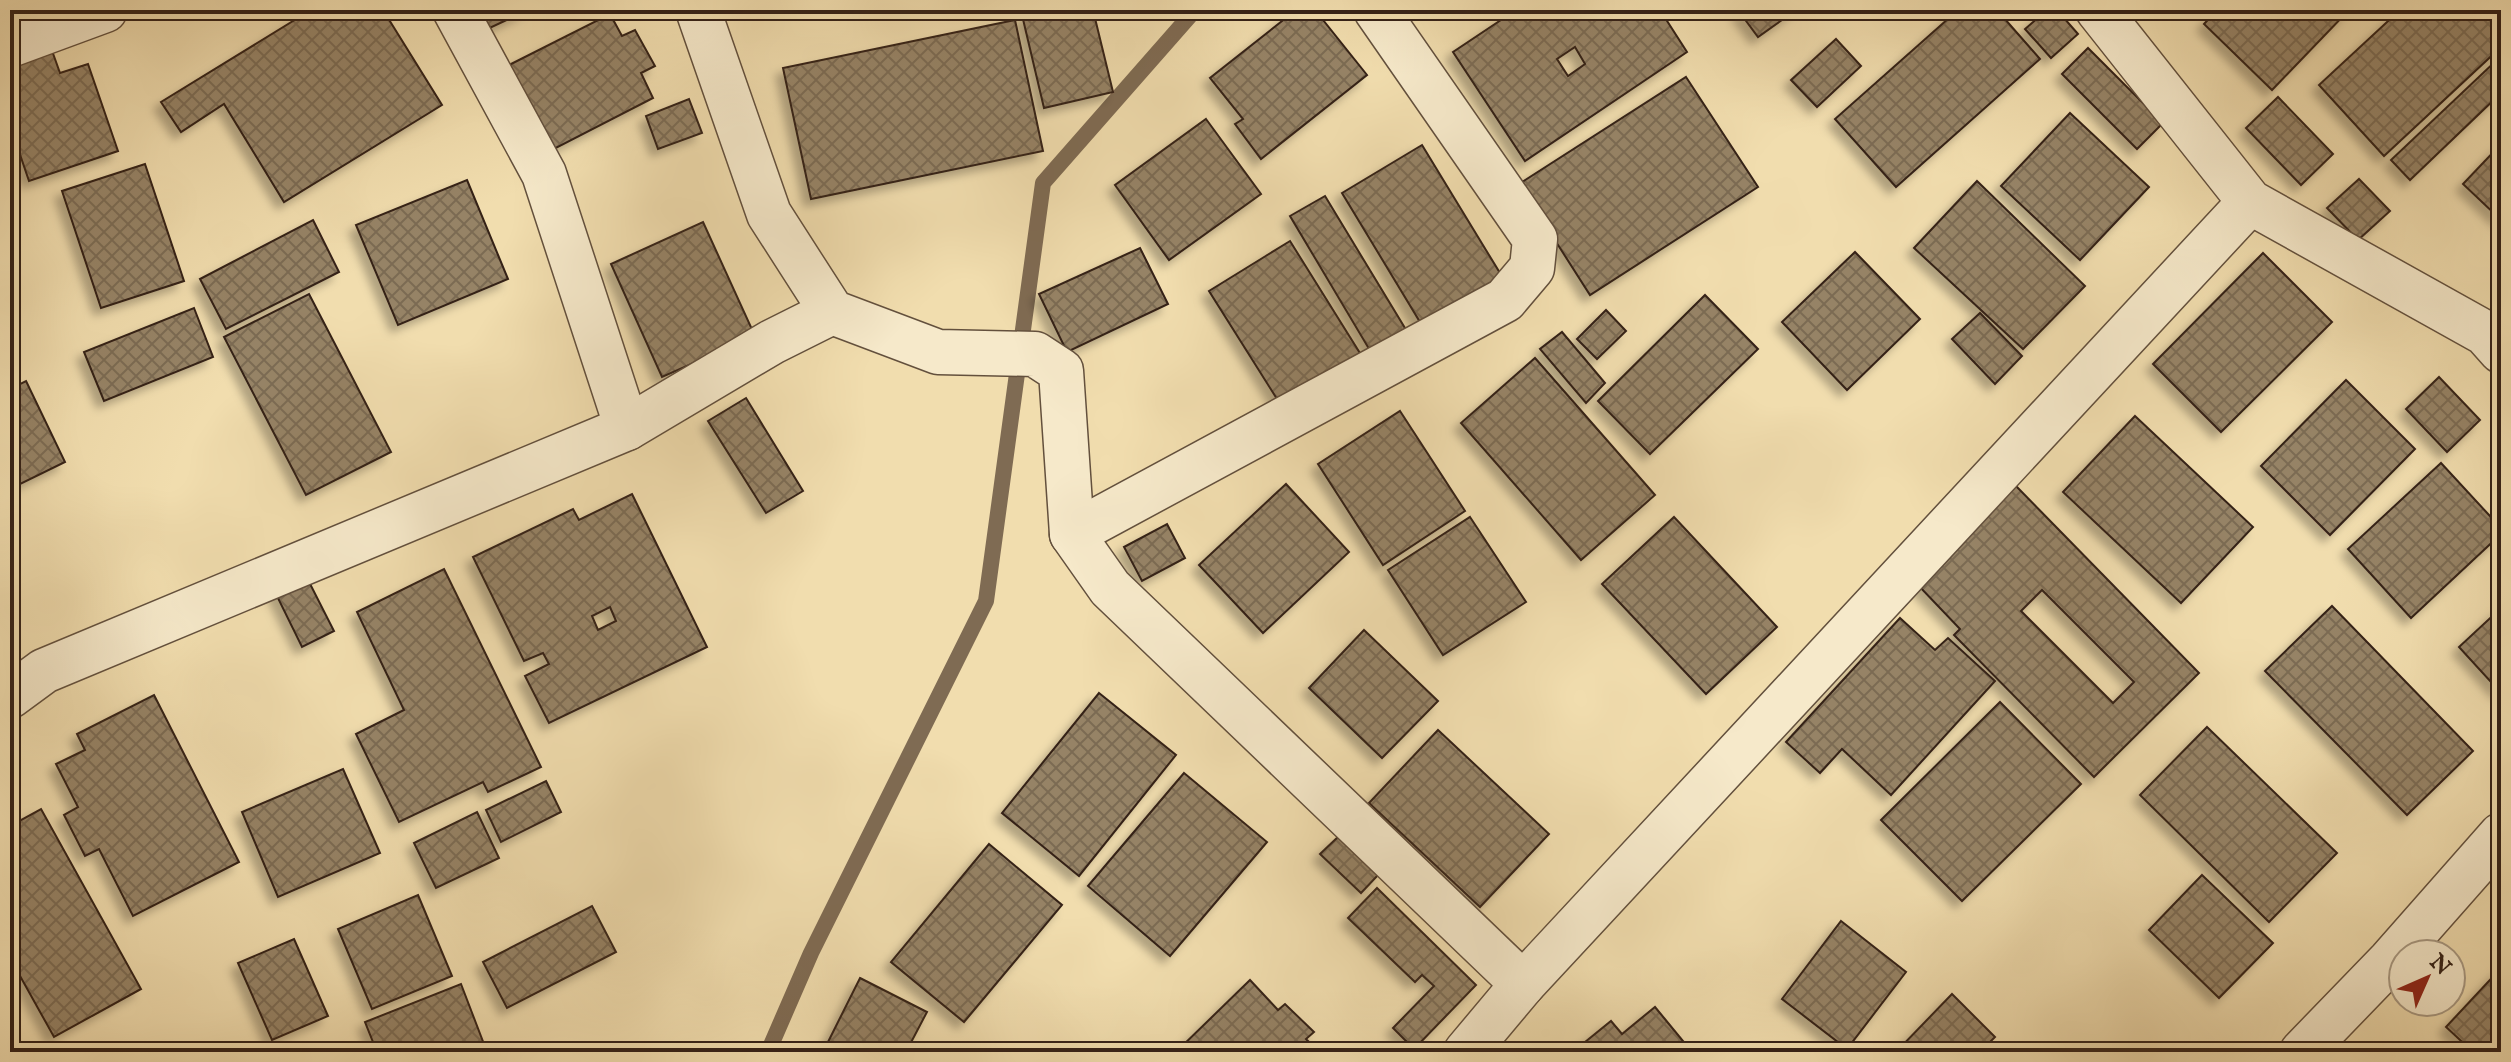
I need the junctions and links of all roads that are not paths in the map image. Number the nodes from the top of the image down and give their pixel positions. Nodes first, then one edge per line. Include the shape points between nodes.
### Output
1 (105, 10) edge
2 (455, 10) edge
3 (698, 10) edge
4 (1376, 10) edge
5 (2098, 10) edge
6 (10, 45) edge
7 (2250, 202) junction
8 (832, 312) junction
9 (2501, 351) edge
10 (627, 428) junction
11 (1072, 534) junction
12 (10, 696) edge
13 (2501, 835) edge
14 (1523, 984) junction
15 (1466, 1052) edge
16 (2302, 1052) edge

1 - 6 street
2 - 10 street via 544,174
3 - 8 street via 769,214
4 - 11 street via 1535,239 1532,268 1505,300
5 - 7 street
7 - 9 street via 2485,333
7 - 14 street
8 - 10 street
8 - 11 street via 938,352 1035,354 1061,371
10 - 12 street via 44,671
11 - 14 street via 1110,588
13 - 16 street
14 - 15 street

